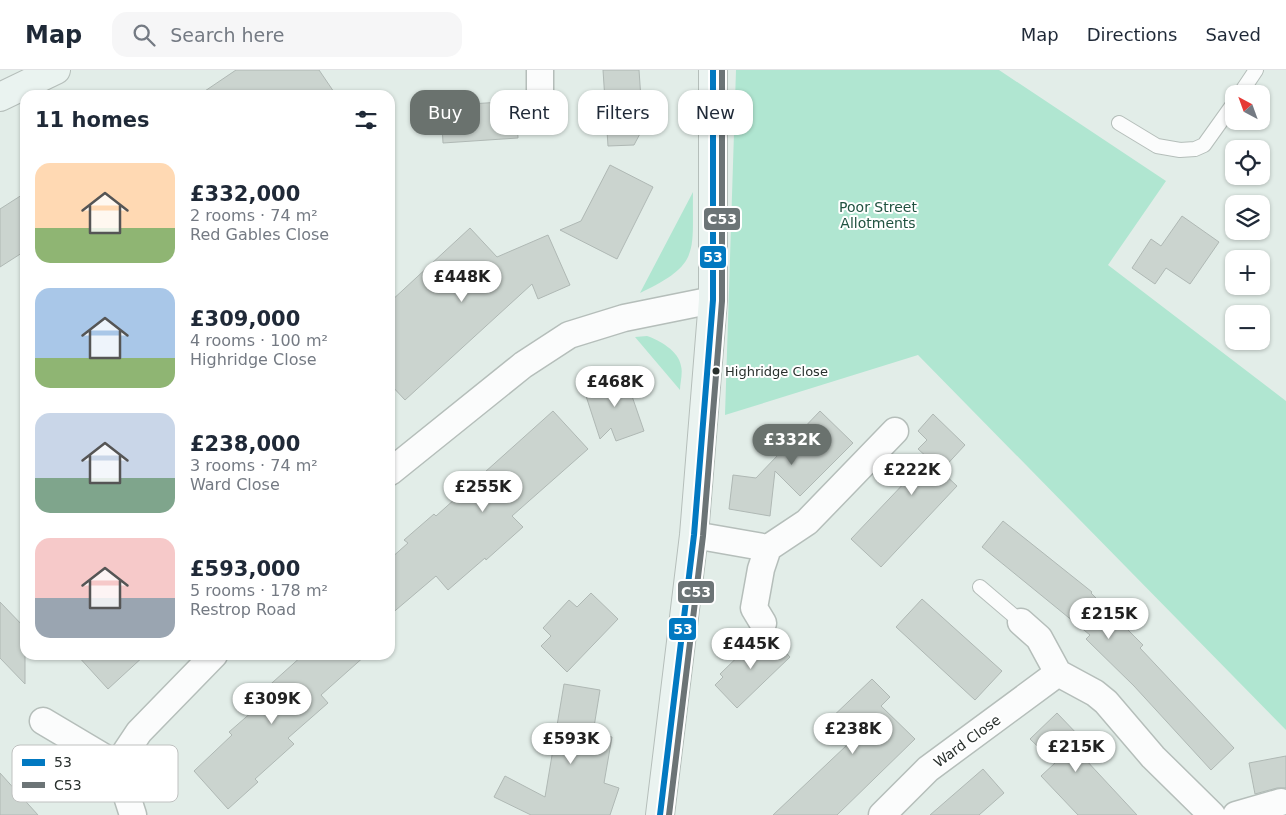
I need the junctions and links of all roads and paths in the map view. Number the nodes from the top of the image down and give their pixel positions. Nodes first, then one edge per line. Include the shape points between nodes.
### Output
1 (56, 70) edge
2 (713, 70) edge
3 (1256, 70) edge
4 (1246, 85) edge
5 (0, 98) edge
6 (1225, 116) edge
7 (1119, 123) dead end
8 (713, 300) junction
9 (895, 431) dead end
10 (395, 468) edge
11 (694, 535) junction
12 (768, 548) junction
13 (980, 587) dead end
14 (1022, 622) joint
15 (763, 623) dead end
16 (209, 660) edge
17 (1058, 673) junction
18 (42, 721) dead end
19 (83, 745) edge
20 (130, 745) edge
21 (129, 802) edge
22 (1281, 802) dead end
23 (133, 815) edge
24 (660, 815) edge
25 (882, 815) edge
26 (1212, 815) edge
27 (1236, 815) edge

1 - 5 street
2 - 8 street
3 - 4 lane
6 - 7 lane via 1204,145 1180,150 1157,146
8 - 10 street via 624,318 569,335 523,365
8 - 11 street
9 - 12 street via 807,522
11 - 12 street
11 - 24 street
12 - 15 street via 754,608
13 - 14 lane
14 - 17 street via 1039,638
16 - 20 street via 138,732
17 - 25 street, Ward Close via 928,769
17 - 26 street via 1106,702 1153,757
18 - 19 street
21 - 23 street
22 - 27 street

